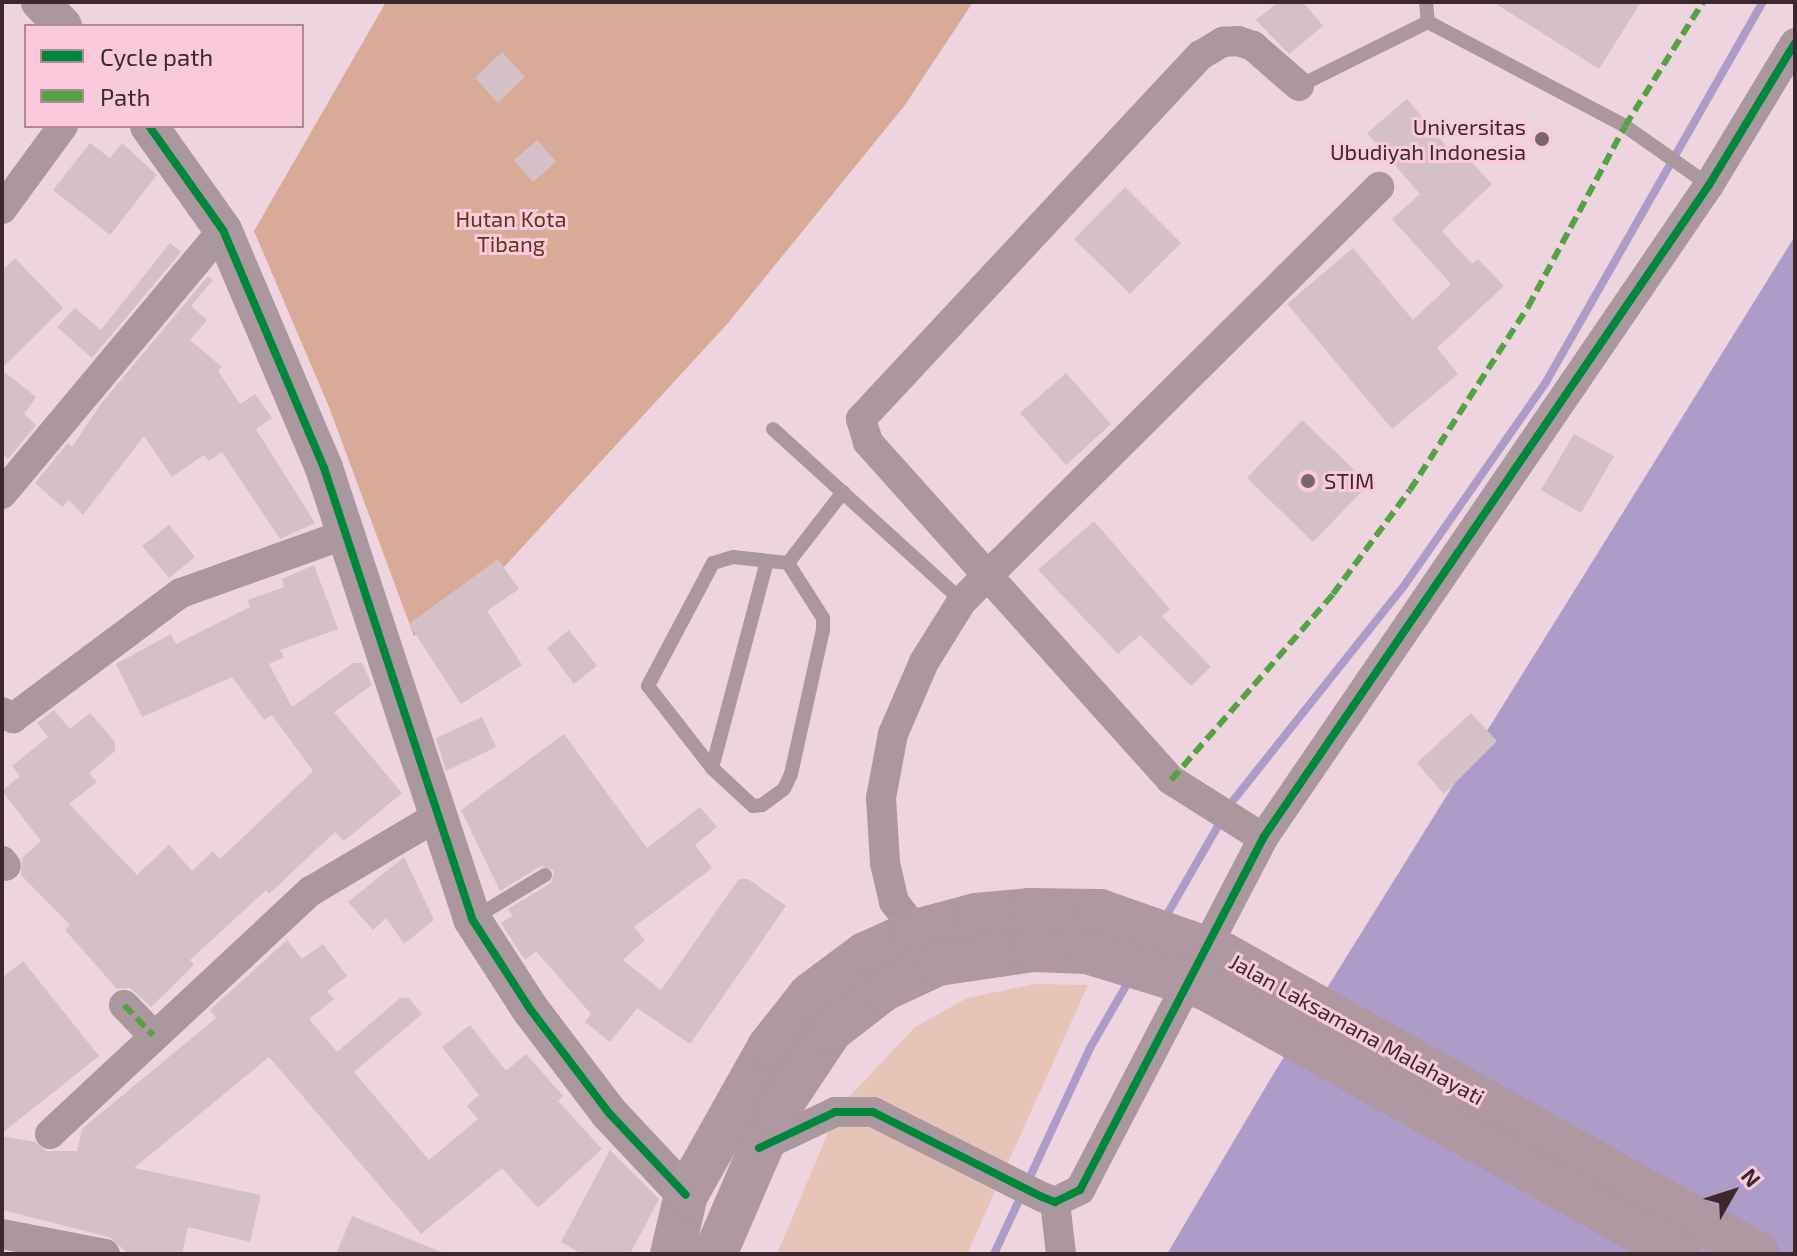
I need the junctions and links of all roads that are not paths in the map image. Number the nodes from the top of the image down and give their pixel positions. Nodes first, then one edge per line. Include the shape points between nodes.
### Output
1 (40, 2) edge
2 (1426, 2) edge
3 (1428, 22) junction
4 (61, 24) edge
5 (1795, 43) edge
6 (1299, 86) joint
7 (62, 128) edge
8 (150, 128) edge
9 (1700, 176) junction
10 (1379, 187) dead end
11 (2, 209) edge
12 (223, 230) junction
13 (773, 429) dead end
14 (843, 492) junction
15 (2, 494) edge
16 (346, 534) junction
17 (767, 562) junction
18 (788, 563) junction
19 (993, 575) junction
20 (962, 601) junction
21 (6, 719) edge
22 (712, 768) junction
23 (436, 817) junction
24 (1263, 838) junction
25 (545, 875) dead end
26 (472, 919) junction
27 (916, 931) junction
28 (1215, 972) junction
29 (124, 1005) dead end
30 (1316, 1028) junction
31 (153, 1035) junction
32 (50, 1134) dead end
33 (759, 1148) junction
34 (686, 1195) junction
35 (1049, 1199) junction
36 (2, 1234) edge
37 (105, 1254) edge
38 (672, 1254) edge
39 (715, 1254) edge
40 (1061, 1254) edge
41 (1679, 1254) edge
42 (1758, 1254) edge

1 - 4 street
2 - 3 lane
3 - 6 lane
3 - 9 lane via 1625,126
5 - 9 street
6 - 19 street via 1253,46 1238,41 1223,42 1201,55 865,412 862,430 868,442
7 - 11 street
8 - 12 street
9 - 24 street
10 - 19 street
12 - 15 street
12 - 16 street
13 - 14 lane
14 - 18 lane
14 - 20 lane
16 - 21 street via 181,593
16 - 23 street
17 - 18 lane
17 - 22 lane
17 - 22 lane via 733,557 713,563 649,682 650,691
18 - 22 lane via 823,618 791,774 784,789 753,806
19 - 20 street
19 - 24 street via 1187,792
20 - 27 street via 924,662 893,734 881,798 885,863 894,902
23 - 26 street
23 - 31 street via 331,876
24 - 35 street via 1080,1190
25 - 26 lane
26 - 34 street via 530,1009 609,1113
27 - 28 highway, Jalan Laksamana Malahayati via 976,915 1100,911
27 - 34 highway, Jalan Laksamana Malahayati via 865,954 791,1016
28 - 30 highway, Jalan Laksamana Malahayati
28 - 33 highway, Jalan Laksamana Malahayati via 1087,952 983,954 938,964 884,989 831,1030 800,1069
29 - 31 street
30 - 41 highway, Jalan Laksamana Malahayati
30 - 42 highway, Jalan Laksamana Malahayati
31 - 32 street
33 - 35 street via 797,1126 854,1110 891,1118
33 - 39 highway, Jalan Laksamana Malahayati
34 - 38 highway, Jalan Laksamana Malahayati
35 - 40 street
36 - 37 street

